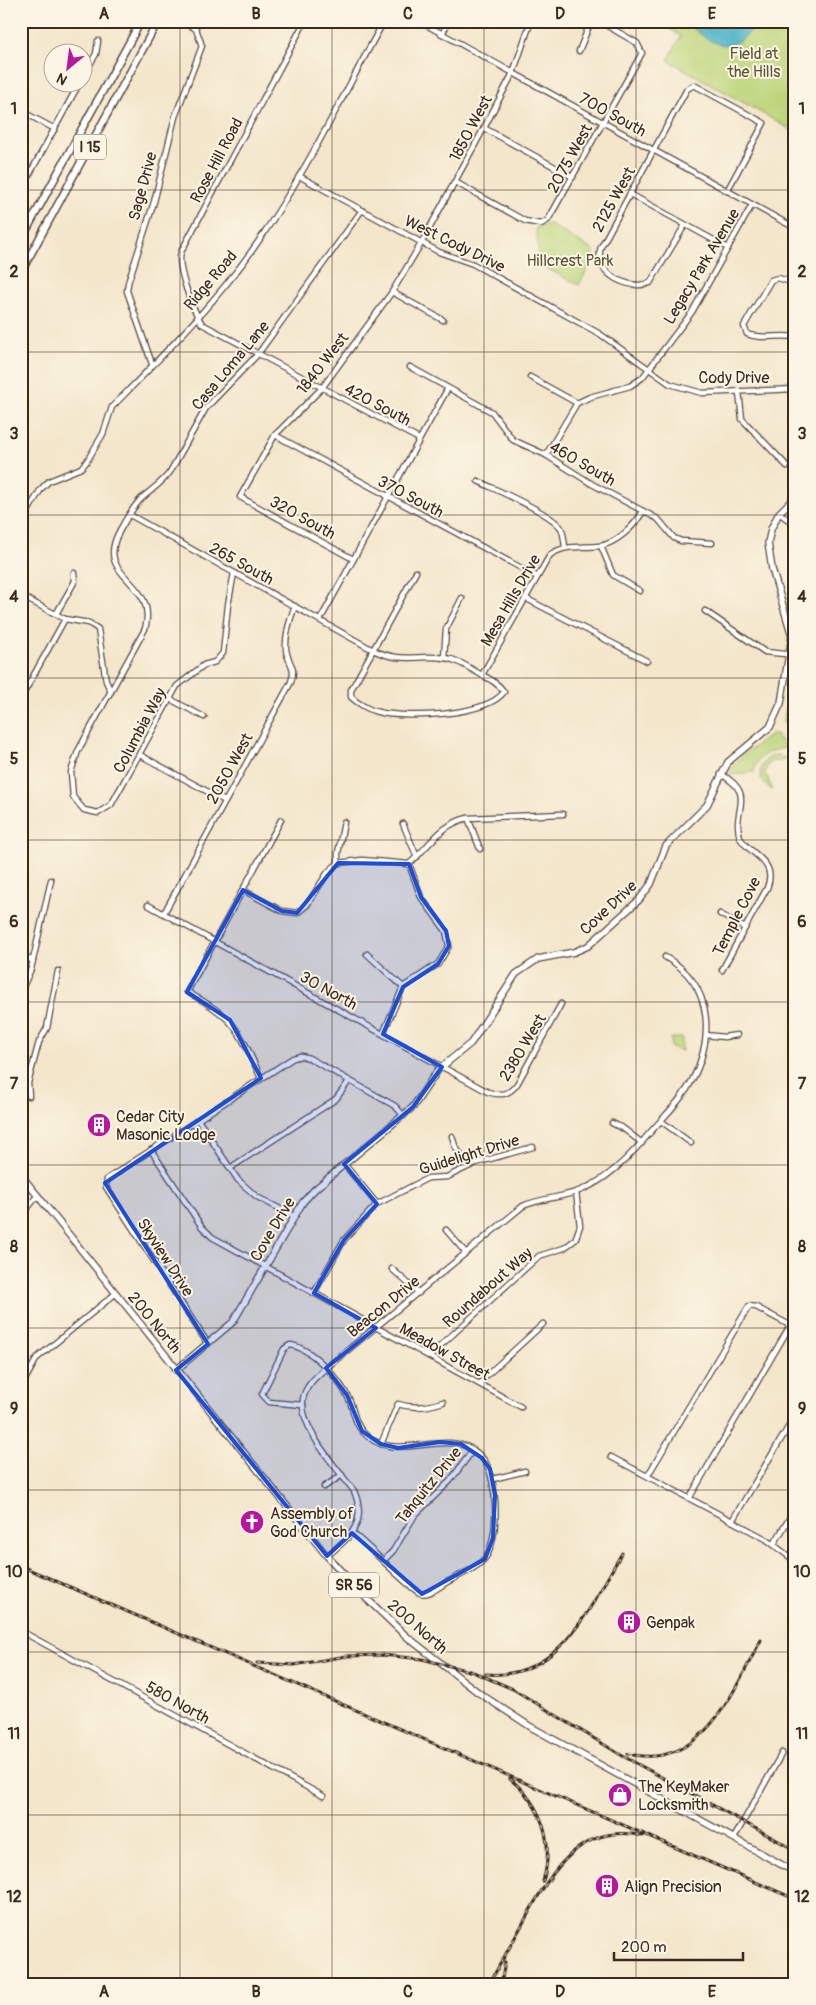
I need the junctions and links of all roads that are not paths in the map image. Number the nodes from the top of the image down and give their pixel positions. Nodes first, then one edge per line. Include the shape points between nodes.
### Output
1 (141, 21) edge
2 (158, 21) edge
3 (306, 21) edge
4 (384, 21) edge
5 (419, 21) edge
6 (449, 21) edge
7 (531, 21) edge
8 (592, 21) edge
9 (599, 21) edge
10 (185, 22) edge
11 (442, 34) junction
12 (98, 41) dead end
13 (579, 51) dead end
14 (92, 61) edge
15 (513, 73) junction
16 (74, 92) edge
17 (21, 111) edge
18 (603, 122) junction
19 (484, 128) junction
20 (54, 129) junction
21 (652, 150) junction
22 (21, 173) edge
23 (299, 176) junction
24 (28, 177) junction
25 (573, 177) junction
26 (455, 182) junction
27 (21, 190) edge
28 (727, 192) junction
29 (630, 194) junction
30 (752, 205) junction
31 (362, 210) junction
32 (685, 225) junction
33 (795, 228) edge
34 (21, 240) edge
35 (422, 242) junction
36 (728, 248) junction
37 (21, 272) edge
38 (795, 283) edge
39 (392, 292) junction
40 (197, 316) junction
41 (443, 320) dead end
42 (795, 337) edge
43 (258, 354) junction
44 (152, 364) junction
45 (410, 367) dead end
46 (648, 370) junction
47 (530, 377) dead end
48 (322, 388) junction
49 (448, 388) junction
50 (795, 389) edge
51 (739, 392) junction
52 (577, 403) junction
53 (275, 436) junction
54 (419, 439) junction
55 (546, 455) junction
56 (787, 466) dead end
57 (478, 481) dead end
58 (240, 496) joint
59 (386, 497) junction
60 (795, 497) edge
61 (643, 511) junction
62 (779, 513) junction
63 (130, 515) junction
64 (21, 523) edge
65 (795, 525) edge
66 (712, 543) dead end
67 (601, 546) junction
68 (565, 547) junction
69 (353, 559) junction
70 (416, 572) dead end
71 (74, 573) dead end
72 (234, 573) junction
73 (536, 576) junction
74 (640, 591) dead end
75 (21, 596) edge
76 (462, 598) dead end
77 (525, 598) junction
78 (295, 606) junction
79 (705, 611) dead end
80 (56, 614) junction
81 (65, 618) junction
82 (320, 620) junction
83 (373, 650) junction
84 (792, 655) edge
85 (444, 658) junction
86 (647, 662) dead end
87 (482, 675) junction
88 (110, 692) junction
89 (21, 698) edge
90 (170, 699) junction
91 (204, 717) dead end
92 (140, 755) junction
93 (74, 761) joint
94 (721, 774) junction
95 (225, 801) junction
96 (563, 814) dead end
97 (468, 818) junction
98 (281, 820) dead end
99 (344, 822) dead end
100 (403, 824) dead end
101 (480, 849) dead end
102 (417, 858) junction
103 (338, 863) junction
104 (408, 864) junction
105 (51, 880) dead end
106 (243, 890) junction
107 (148, 905) dead end
108 (164, 914) junction
109 (720, 914) dead end
110 (745, 928) junction
111 (215, 941) junction
112 (21, 954) edge
113 (368, 954) dead end
114 (665, 957) dead end
115 (34, 961) junction
116 (722, 970) dead end
117 (58, 971) dead end
118 (403, 987) junction
119 (21, 991) edge
120 (561, 1004) dead end
121 (383, 1034) junction
122 (706, 1035) junction
123 (737, 1035) dead end
124 (442, 1067) junction
125 (261, 1078) junction
126 (349, 1081) junction
127 (498, 1095) joint
128 (29, 1096) dead end
129 (404, 1116) junction
130 (198, 1120) junction
131 (661, 1121) junction
132 (612, 1123) dead end
133 (452, 1136) dead end
134 (642, 1143) junction
135 (691, 1143) dead end
136 (533, 1147) dead end
137 (151, 1150) junction
138 (344, 1164) junction
139 (468, 1166) junction
140 (230, 1168) junction
141 (21, 1175) edge
142 (576, 1192) junction
143 (38, 1195) junction
144 (377, 1204) junction
145 (21, 1216) edge
146 (294, 1216) junction
147 (446, 1230) dead end
148 (212, 1237) junction
149 (208, 1242) dead end
150 (466, 1253) junction
151 (266, 1267) junction
152 (392, 1269) dead end
153 (314, 1293) junction
154 (419, 1293) junction
155 (115, 1294) junction
156 (544, 1324) dead end
157 (793, 1327) edge
158 (376, 1328) junction
159 (208, 1344) junction
160 (429, 1356) junction
161 (326, 1368) junction
162 (176, 1370) junction
163 (480, 1384) junction
164 (21, 1387) edge
165 (443, 1402) dead end
166 (302, 1405) junction
167 (521, 1407) dead end
168 (795, 1416) edge
169 (380, 1444) junction
170 (473, 1450) junction
171 (611, 1457) dead end
172 (525, 1471) dead end
173 (342, 1475) junction
174 (648, 1476) junction
175 (493, 1479) junction
176 (324, 1488) dead end
177 (690, 1497) junction
178 (795, 1509) edge
179 (732, 1521) junction
180 (352, 1533) junction
181 (774, 1544) junction
182 (327, 1556) junction
183 (384, 1560) junction
184 (795, 1561) edge
185 (21, 1631) edge
186 (782, 1753) dead end
187 (324, 1796) dead end
188 (734, 1838) junction
189 (795, 1872) edge

1 - 34 highway, I 15
2 - 37 highway, I 15
3 - 40 street, Rose Hill Road via 181,252 180,264
4 - 23 street, Ridge Road
5 - 11 street, 700 South
6 - 11 street
7 - 15 street, 1850 West
8 - 13 street
9 - 18 street, 2075 West via 638,42 642,48
10 - 44 street, Sage Drive via 196,29 202,46 175,117 127,291
11 - 15 street, 700 South
12 - 14 street
15 - 18 street, 700 South
15 - 19 street, 1850 West
16 - 20 street
17 - 20 street
18 - 21 street, 700 South
18 - 25 street, 2075 West
19 - 25 street
19 - 26 street, 1850 West
20 - 24 street
21 - 28 street, 700 South
21 - 28 street, 2125 West via 687,89 694,85 764,123
21 - 29 street, 2125 West
22 - 24 street
23 - 31 street, West Cody Drive
23 - 40 street, Ridge Road via 257,243
24 - 27 street
25 - 26 street, 2075 West via 552,215 541,224 525,221
26 - 35 street, 1850 West
28 - 30 street, 700 South
29 - 32 street
29 - 32 street, 2125 West via 601,247 598,261 607,273 632,286 642,287 650,283
30 - 33 street, 700 South
30 - 36 street, Legacy Park Avenue
31 - 35 street, West Cody Drive
31 - 43 street, Casa Loma Lane
32 - 36 street
35 - 39 street, 1840 West
35 - 46 street, West Cody Drive via 473,264 592,329
36 - 46 street, Legacy Park Avenue via 692,312
38 - 42 street via 778,278 771,280 744,326 747,334 754,337
39 - 41 street
39 - 48 street, 1840 West
40 - 43 street, 420 South via 202,324
40 - 44 street, Ridge Road
43 - 48 street, 420 South
43 - 63 street, Casa Loma Lane via 206,408 170,472
44 - 64 street, Ridge Road via 112,407 103,434 88,461 82,468 49,481
45 - 49 street, 460 South
46 - 51 street, Cody Drive via 670,384 702,393
46 - 52 street, Legacy Park Avenue via 630,386
47 - 52 street
48 - 53 street, 1840 West
48 - 54 street, 420 South
49 - 54 street
49 - 55 street, 460 South via 492,412 513,440
50 - 51 street, Cody Drive
51 - 56 street via 742,419
52 - 55 street
53 - 58 street, 1840 West
53 - 59 street, 370 South
54 - 59 street
55 - 61 street, 460 South
57 - 68 street via 557,523 564,535
58 - 69 street, 320 South
59 - 69 street
59 - 73 street, 370 South
60 - 62 main road, Cove Drive
61 - 66 street, 460 South via 658,519 669,533 681,541
61 - 67 street via 632,527
62 - 65 street
62 - 84 main road, Cove Drive via 771,529 769,555 792,636
63 - 72 street, 265 South
63 - 88 street, Casa Loma Lane via 116,538 114,564 139,590 148,608 148,618
67 - 68 street
67 - 74 street via 613,574
68 - 73 street, Mesa Hills Drive via 550,555
69 - 82 street
70 - 83 street
71 - 80 street via 75,581
72 - 78 street, 265 South
72 - 90 street, Columbia Way via 223,653 215,662 183,680
73 - 77 street, Mesa Hills Drive
75 - 80 street
76 - 85 street via 446,629
77 - 86 street
77 - 87 street, Mesa Hills Drive
78 - 82 street, 265 South
78 - 95 street, 2050 West via 286,648 293,675
79 - 84 street via 765,652
80 - 81 street
81 - 88 street via 89,623 98,629
81 - 89 street
82 - 83 street, 265 South
83 - 85 street via 400,659
83 - 87 street via 351,690 351,697 376,712 391,715 458,713 498,700 504,692 498,684
84 - 94 main road, Cove Drive via 781,703 772,724 761,737 734,755
85 - 87 street via 453,659
88 - 93 street, Casa Loma Lane
90 - 91 street
90 - 92 street, Columbia Way
92 - 93 street, Columbia Way via 117,797 98,813 84,810 72,797 70,780
92 - 95 street
94 - 110 street, Temple Cove via 735,783 740,792 740,838 764,860 770,875 767,888
94 - 124 main road, Cove Drive via 704,810 666,846 651,884 639,900 588,946 526,965 506,986 471,1043
95 - 108 street, 2050 West
96 - 97 street
97 - 101 street
97 - 102 street via 448,825
98 - 106 street
99 - 103 street
100 - 102 street
102 - 104 street
103 - 104 street via 362,860
103 - 106 street via 328,872 307,905 297,913 282,911
104 - 118 street via 420,897 446,931 449,946 438,964
105 - 115 street
106 - 111 street
107 - 108 street, 30 North
108 - 111 street, 30 North
109 - 110 street
110 - 116 street, Temple Cove
111 - 121 street, 30 North
111 - 125 street via 187,992 215,1007 230,1020
112 - 115 street
113 - 118 street
114 - 122 street, Beacon Drive via 692,979 706,1013
115 - 119 street
117 - 128 street via 47,1028 39,1042 28,1083
118 - 121 street
120 - 127 street, 2380 West via 517,1084 506,1094
121 - 124 street, 30 North
122 - 123 street
122 - 131 street, Beacon Drive via 690,1083
124 - 127 street, 30 North
124 - 129 main road, Cove Drive
125 - 126 street via 301,1056
125 - 130 street
126 - 129 street via 395,1106
126 - 140 street via 336,1099
129 - 138 main road, Cove Drive
130 - 137 street
130 - 140 street
131 - 134 street, Beacon Drive
131 - 135 street
132 - 134 street
133 - 139 street
134 - 142 street, Beacon Drive via 598,1181
136 - 139 street, Guidelight Drive
137 - 148 street, Meadow Street
137 - 159 street, Skyview Drive via 105,1183
138 - 144 street
138 - 146 main road, Cove Drive via 316,1189
139 - 144 street, Guidelight Drive via 447,1177 420,1181 401,1194
140 - 146 street via 247,1189
141 - 143 main road, 200 North / SR 56
142 - 150 street, Beacon Drive via 523,1206
142 - 160 street, Roundabout Way via 580,1226 575,1240 564,1248 539,1256
143 - 145 street
143 - 155 main road, 200 North / SR 56
144 - 153 street, Guidelight Drive via 344,1240
146 - 151 main road, Cove Drive
147 - 150 street
148 - 149 street
148 - 151 street, Meadow Street
150 - 154 street, Beacon Drive
151 - 153 street, Meadow Street
151 - 159 main road, Cove Drive via 233,1322
152 - 154 street
153 - 158 street, Meadow Street
154 - 158 street, Beacon Drive
155 - 162 main road, 200 North / SR 56
155 - 164 street via 37,1358
156 - 163 street
157 - 174 street via 750,1306
157 - 177 street
158 - 160 street, Meadow Street
158 - 161 street, Beacon Drive
159 - 162 main road, Cove Drive
160 - 163 street, Meadow Street
161 - 166 street, Beacon Drive via 308,1387
161 - 166 street via 297,1346 290,1345 284,1349 262,1394 269,1402
161 - 169 street via 348,1395 362,1431
162 - 182 main road, 200 North / SR 56
163 - 167 street, Meadow Street
165 - 169 street via 422,1407 398,1404
166 - 173 street via 310,1430
168 - 179 street
169 - 170 street via 398,1448 451,1442
170 - 175 street via 482,1458
170 - 183 street, Tahquitz Drive via 450,1481 415,1515
171 - 174 street
172 - 175 street
173 - 176 street
173 - 180 street via 359,1501 358,1522
174 - 177 street
175 - 183 street via 493,1538 490,1550 477,1566 422,1594
177 - 179 street
178 - 181 street
179 - 181 street
180 - 182 street
180 - 183 street
181 - 184 street
182 - 188 main road, 200 North / SR 56 via 406,1636 479,1693 531,1727
185 - 187 street, 580 North
186 - 188 street
188 - 189 main road, 200 North / SR 56

